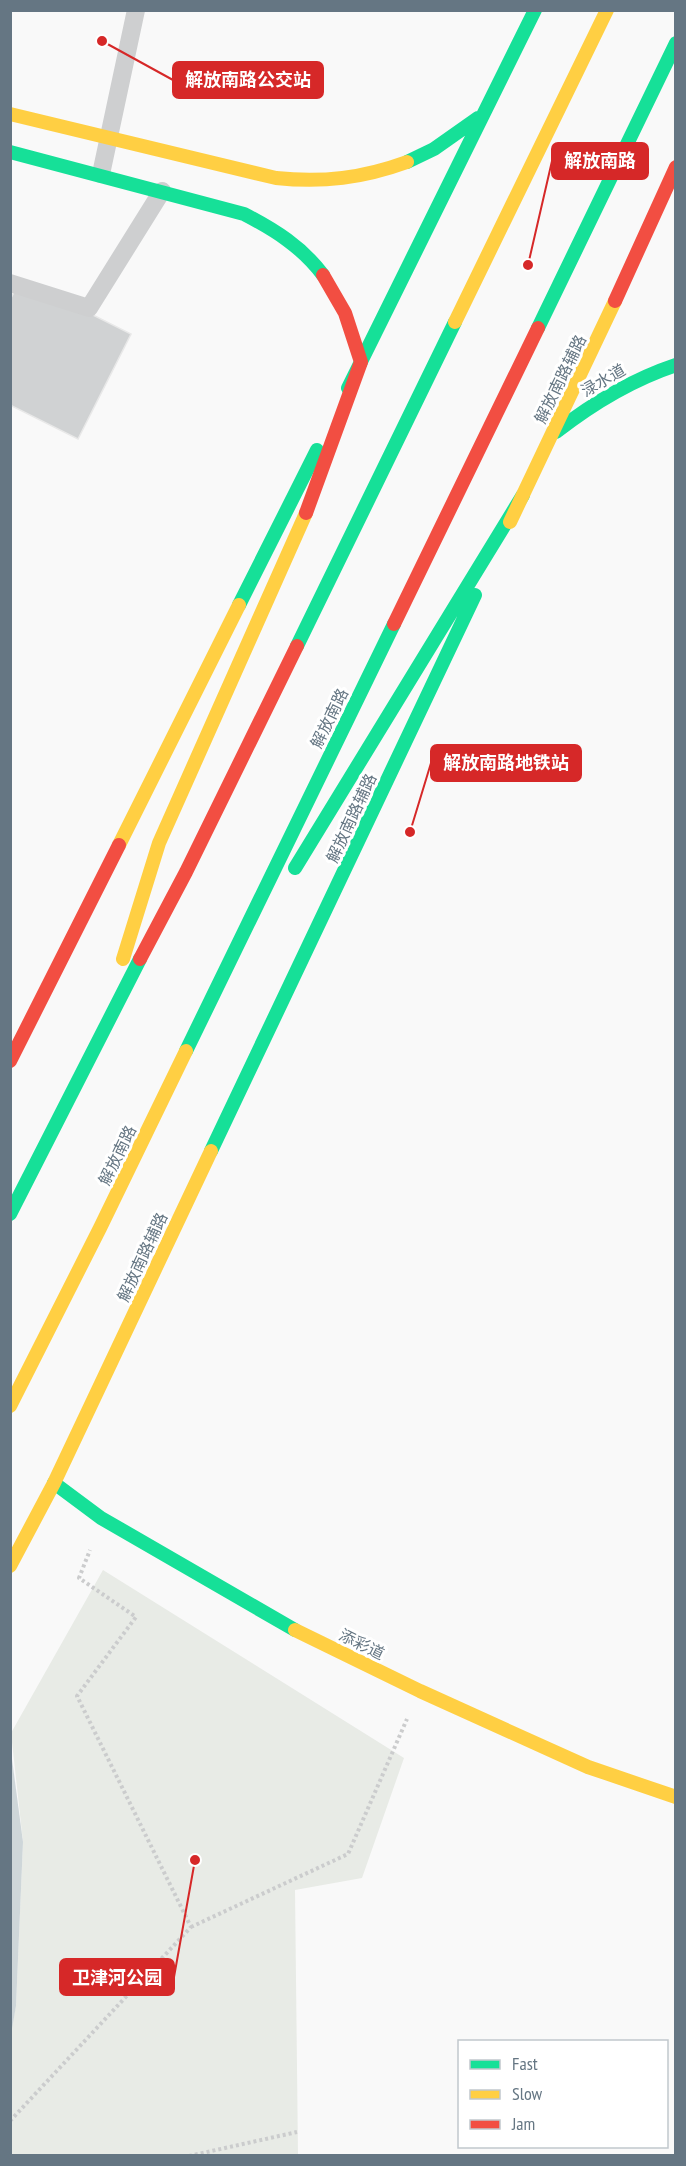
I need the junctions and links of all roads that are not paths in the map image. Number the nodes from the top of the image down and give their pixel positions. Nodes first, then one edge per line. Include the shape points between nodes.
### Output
1 (136, 10) edge
2 (535, 10) edge
3 (607, 10) edge
4 (675, 43) edge
5 (486, 110) junction
6 (10, 114) edge
7 (108, 137) junction
8 (10, 152) edge
9 (675, 167) edge
10 (101, 174) junction
11 (162, 191) junction
12 (10, 283) edge
13 (361, 362) junction
14 (675, 365) edge
15 (552, 435) junction
16 (523, 495) junction
17 (289, 877) dead end
18 (277, 897) dead end
19 (197, 1025) junction
20 (98, 1038) junction
21 (10, 1061) edge
22 (10, 1214) edge
23 (10, 1406) edge
24 (54, 1483) junction
25 (10, 1566) edge
26 (675, 1797) edge

1 - 7 lane
2 - 5 main road
3 - 20 main road via 186,872
4 - 19 main road, 解放南路
5 - 7 main road via 461,133 419,157 365,177 333,181 276,178
5 - 13 main road
6 - 7 main road
7 - 10 lane
8 - 10 main road
9 - 15 main road, 解放南路辅路
10 - 11 main road
11 - 12 lane via 88,308
11 - 13 main road via 244,214 271,226 308,256 338,297
13 - 20 main road via 303,521 159,843
13 - 21 main road
14 - 15 main road, 渌水道 via 622,386
15 - 16 main road, 解放南路辅路
16 - 17 main road
16 - 24 main road, 解放南路辅路
18 - 19 main road
19 - 23 main road, 解放南路
20 - 22 main road
24 - 25 main road
24 - 26 main road, 添彩道 via 101,1518 290,1628 588,1767

